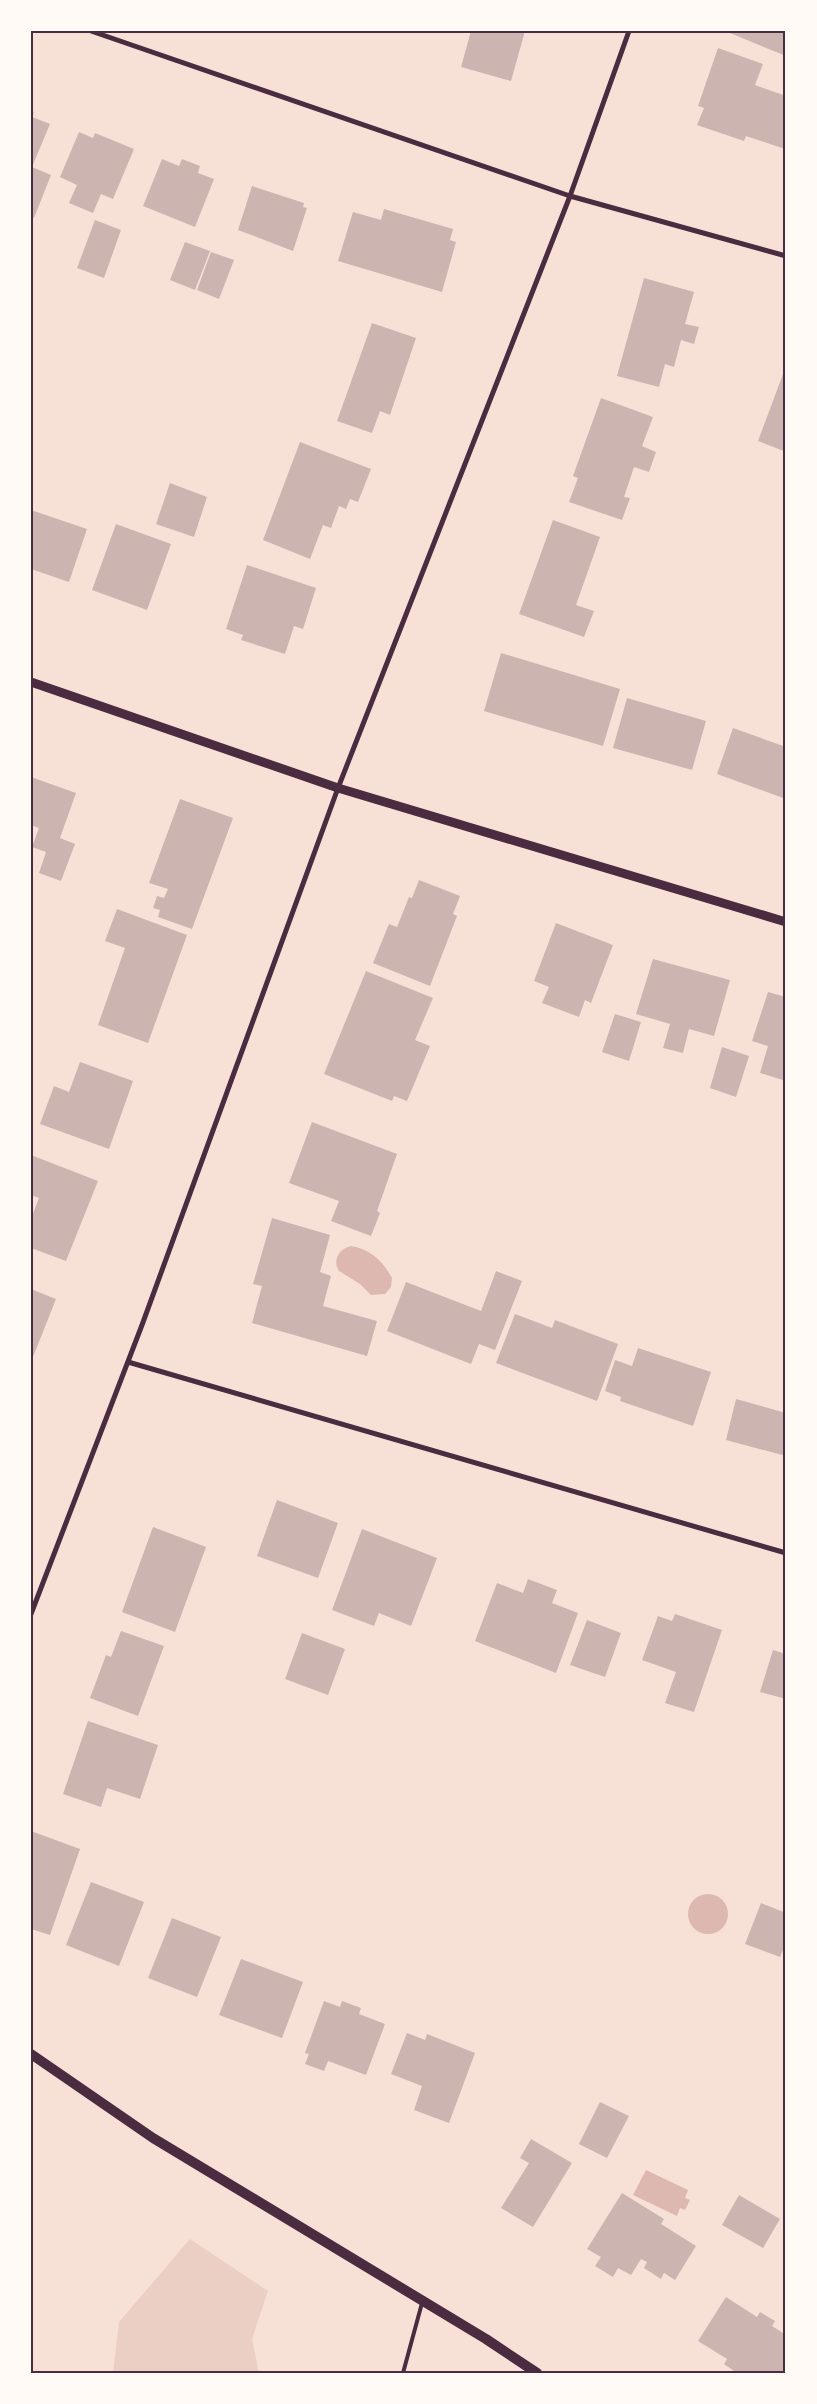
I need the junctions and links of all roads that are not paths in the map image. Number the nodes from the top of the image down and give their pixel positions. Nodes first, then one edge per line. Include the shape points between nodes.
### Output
1 (91, 31) edge
2 (629, 31) edge
3 (570, 196) junction
4 (786, 256) edge
5 (31, 682) edge
6 (338, 788) junction
7 (786, 922) edge
8 (128, 1362) junction
9 (786, 1553) edge
10 (31, 1614) edge
11 (31, 2054) edge
12 (422, 2300) junction
13 (403, 2373) edge
14 (537, 2373) edge

1 - 3 street
2 - 3 street
3 - 4 street
3 - 6 street
5 - 6 street
6 - 7 street
6 - 8 street
8 - 9 street
8 - 10 street
11 - 12 main road via 153,2138
12 - 13 lane
12 - 14 main road

